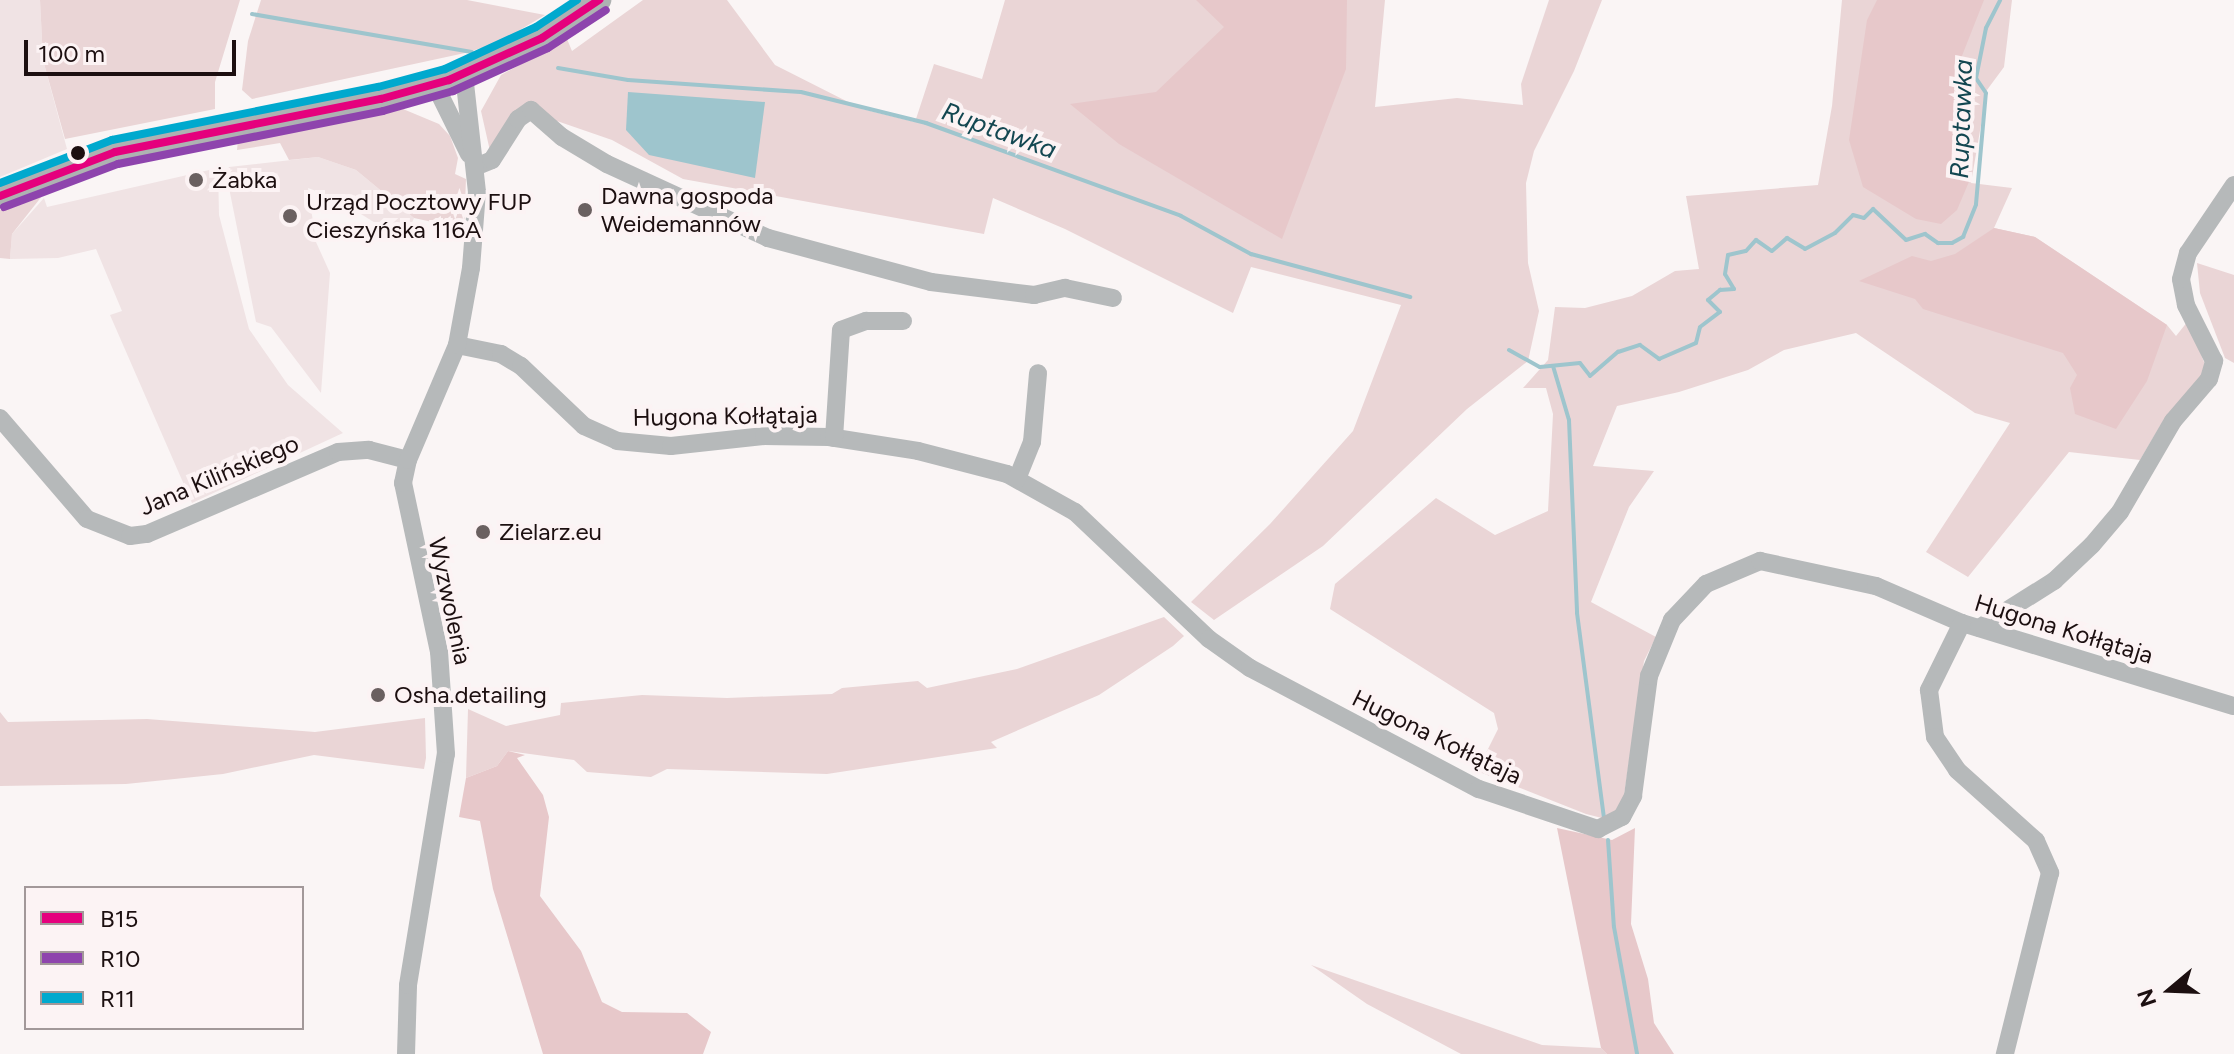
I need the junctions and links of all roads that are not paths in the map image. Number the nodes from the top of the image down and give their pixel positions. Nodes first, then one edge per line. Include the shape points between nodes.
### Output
1 (599, 0) edge
2 (576, 8) edge
3 (464, 74) junction
4 (435, 85) junction
5 (475, 167) junction
6 (2234, 185) edge
7 (0, 196) edge
8 (1113, 298) dead end
9 (903, 321) dead end
10 (457, 345) junction
11 (1038, 373) dead end
12 (0, 418) edge
13 (834, 438) junction
14 (408, 460) junction
15 (1017, 479) junction
16 (1971, 625) junction
17 (2234, 706) edge
18 (406, 1054) edge
19 (2005, 1054) edge

1 - 2 main road
2 - 3 main road via 526,47
3 - 4 main road
3 - 5 street, Wyzwolenia
4 - 5 street, Wyzwolenia
4 - 7 main road via 128,149
5 - 8 street via 492,160 518,119 531,110 562,137 607,164 768,238 931,282 1034,295 1065,288
5 - 10 street, Wyzwolenia via 476,215
6 - 16 street via 2188,253 2181,279 2186,305 2214,361 2209,379 2173,421 2120,512 2092,545 2054,581
9 - 13 street, Hugona Kołłątaja via 866,321 841,330
10 - 13 street, Hugona Kołłątaja via 511,360 584,426 617,441 671,446 764,436
10 - 14 street, Wyzwolenia
11 - 15 street via 1032,442
12 - 14 street, Jana Kilińskiego via 87,519 130,536 147,534 338,452 369,450
13 - 15 street, Hugona Kołłątaja via 918,451
14 - 18 street, Wyzwolenia via 403,494 439,652 446,754 408,985
15 - 16 street, Hugona Kołłątaja via 1075,512 1232,658 1479,789 1598,829 1622,817 1633,796 1649,676 1663,636 1687,602 1723,574 1742,565 1774,562 1876,586
16 - 17 street, Hugona Kołłątaja
16 - 19 street via 1929,690 1935,737 1957,770 2036,841 2050,873

